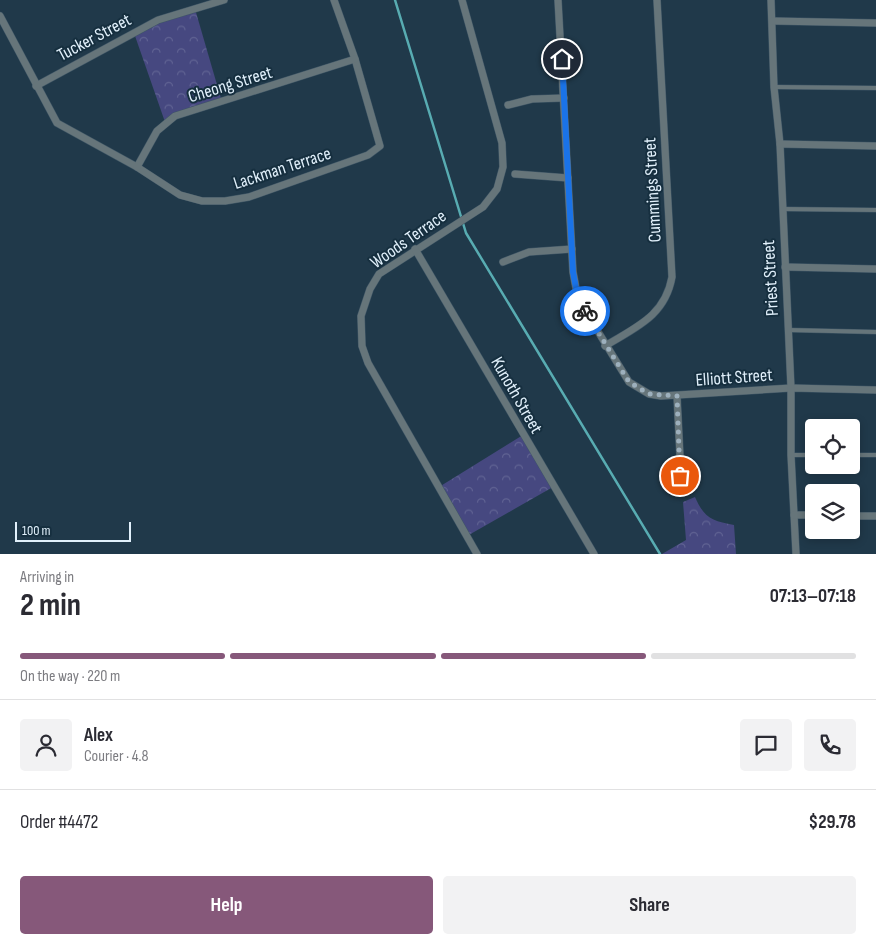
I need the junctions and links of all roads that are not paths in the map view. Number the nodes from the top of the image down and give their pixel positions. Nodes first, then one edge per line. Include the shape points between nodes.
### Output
1 (224, 0) edge
2 (334, 0) edge
3 (462, 0) edge
4 (558, 0) edge
5 (656, 0) edge
6 (771, 0) edge
7 (0, 16) edge
8 (772, 21) junction
9 (876, 23) edge
10 (355, 59) junction
11 (36, 86) junction
12 (774, 87) junction
13 (876, 88) edge
14 (564, 98) junction
15 (508, 105) dead end
16 (780, 144) junction
17 (876, 146) edge
18 (136, 167) junction
19 (515, 174) dead end
20 (568, 178) junction
21 (782, 209) junction
22 (876, 210) edge
23 (415, 249) junction
24 (572, 249) junction
25 (503, 262) dead end
26 (785, 267) junction
27 (876, 269) edge
28 (788, 330) junction
29 (876, 332) edge
30 (606, 346) junction
31 (791, 388) junction
32 (876, 390) edge
33 (677, 396) junction
34 (791, 454) junction
35 (805, 455) edge
36 (860, 455) edge
37 (876, 456) edge
38 (688, 490) dead end
39 (794, 515) junction
40 (805, 515) edge
41 (860, 516) edge
42 (876, 516) edge
43 (477, 554) edge
44 (594, 554) edge
45 (796, 554) edge

1 - 11 street, Tucker Street via 158,20
2 - 10 street, Lackman Terrace
3 - 23 street, Woods Terrace via 502,143 503,166 496,189 483,207
4 - 14 street, Elliott Street
5 - 30 street, Cummings Street via 672,278 669,294 650,318
6 - 8 street, Priest Street
7 - 11 street, Lackman Terrace
8 - 9 street
8 - 12 street, Priest Street
10 - 18 street, Cheong Street via 175,116 157,131
10 - 18 street, Lackman Terrace via 379,138 380,146 376,151 225,202 202,201 180,195
11 - 18 street, Lackman Terrace via 57,123
12 - 13 lane
12 - 16 street, Priest Street
14 - 15 street
14 - 20 street, Elliott Street
16 - 17 street
16 - 21 street, Priest Street
19 - 20 street
20 - 24 street, Elliott Street
21 - 22 lane
21 - 26 street, Priest Street
23 - 43 street, Woods Terrace via 379,274 370,289 361,316 362,346
23 - 44 street, Kunoth Street
24 - 25 street via 529,252
24 - 30 street, Elliott Street via 578,299
26 - 27 street
26 - 28 street, Priest Street
28 - 29 lane
28 - 31 street, Priest Street
30 - 33 street, Elliott Street via 629,382 637,388 649,394
31 - 32 street, Elliott Street
31 - 33 street, Elliott Street
31 - 34 street, Priest Street
33 - 38 street via 680,476
34 - 35 lane
34 - 39 street, Priest Street
36 - 37 lane
39 - 40 street
39 - 45 street, Priest Street
41 - 42 street

